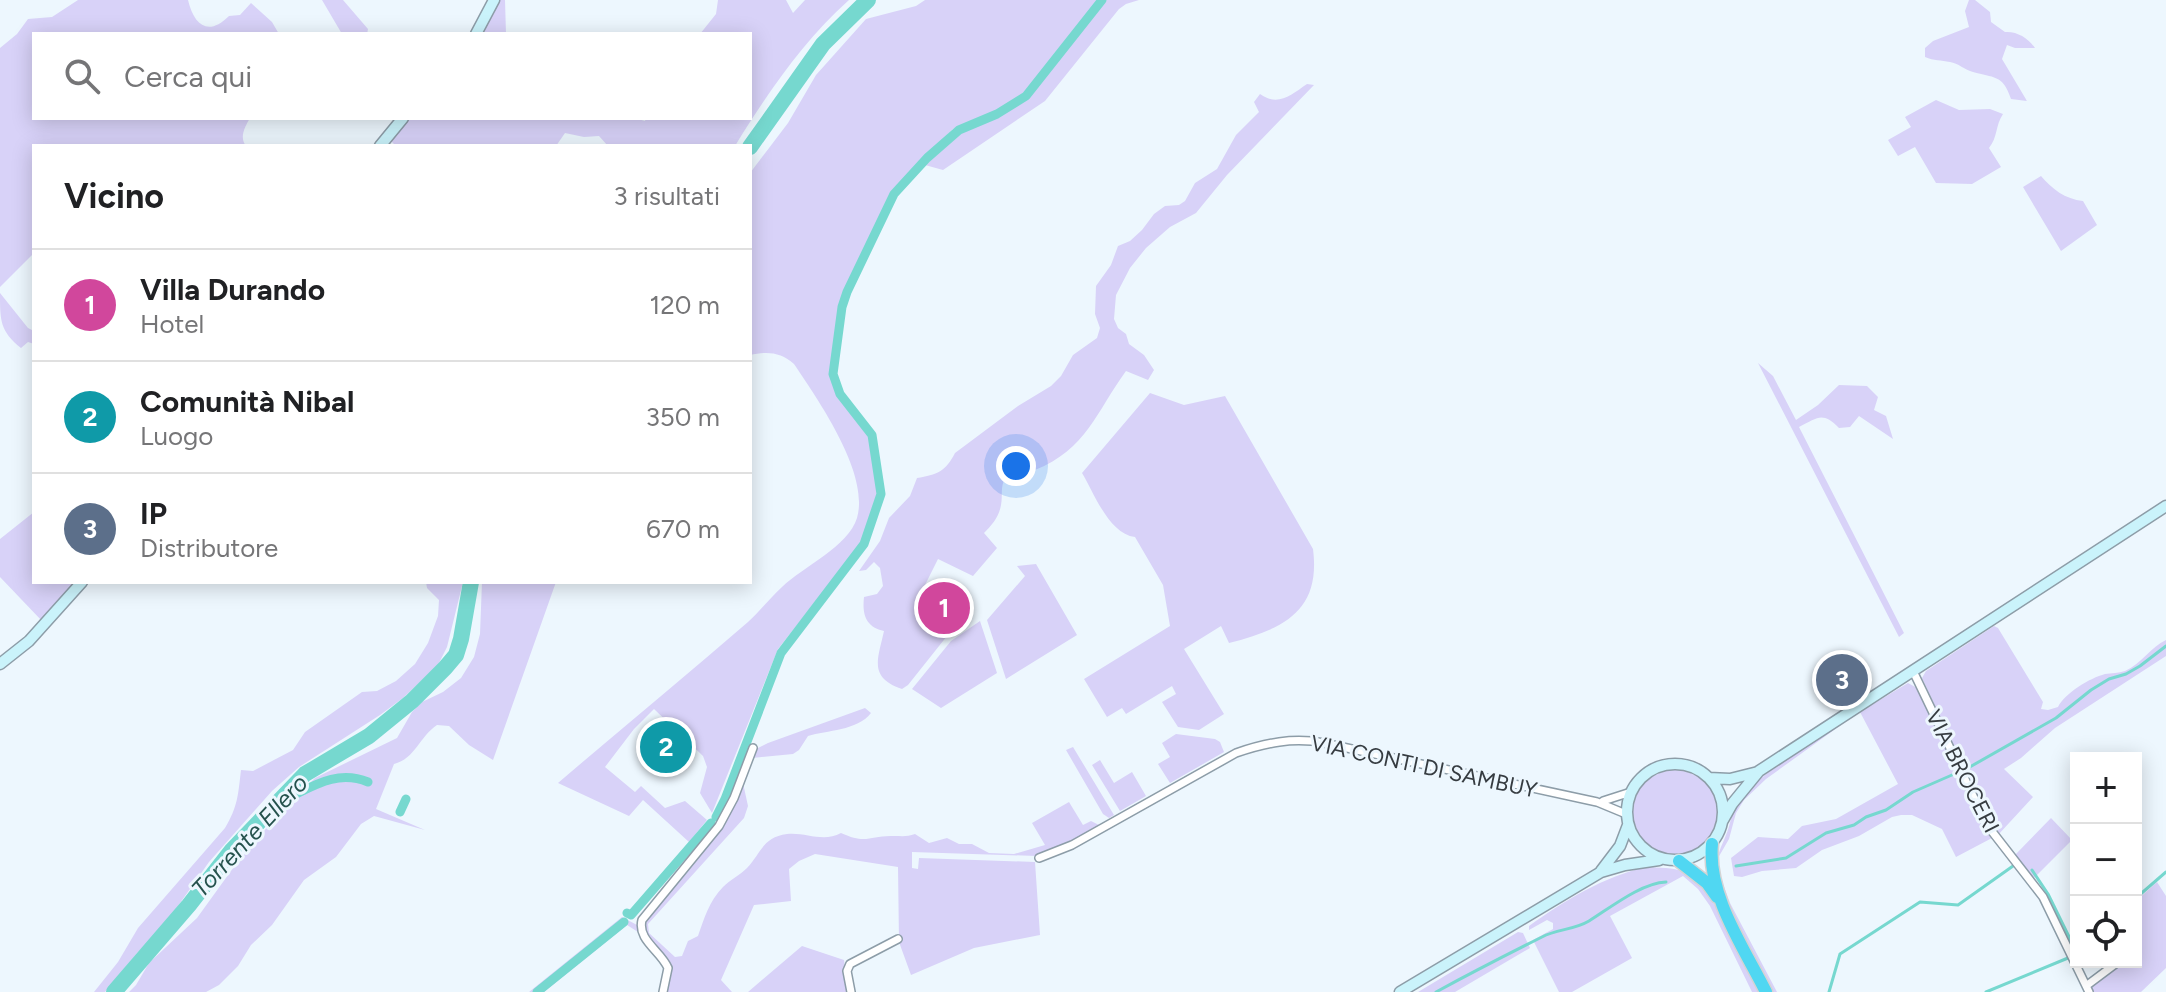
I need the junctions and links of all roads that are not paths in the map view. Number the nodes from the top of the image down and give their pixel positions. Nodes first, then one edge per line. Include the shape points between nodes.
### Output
1 (494, 0) edge
2 (477, 32) edge
3 (401, 120) edge
4 (382, 144) edge
5 (2166, 506) edge
6 (80, 584) edge
7 (0, 664) edge
8 (1913, 671) junction
9 (753, 748) dead end
10 (1759, 771) junction
11 (1709, 778) junction
12 (1631, 792) junction
13 (1597, 802) junction
14 (1627, 819) junction
15 (1723, 820) junction
16 (1712, 844) junction
17 (1039, 858) dead end
18 (1663, 859) junction
19 (1679, 861) junction
20 (1601, 872) junction
21 (1724, 905) junction
22 (898, 939) dead end
23 (2111, 968) edge
24 (2087, 989) edge
25 (663, 992) edge
26 (851, 992) edge
27 (1400, 992) edge
28 (1766, 992) edge

1 - 2 main road
3 - 4 main road
5 - 8 main road
6 - 7 main road via 29,641
8 - 10 main road
8 - 24 street, VIA BROCERI via 1987,825 2043,897
9 - 25 street via 719,826 642,920 642,934 668,968
10 - 11 main road
10 - 15 main road
11 - 12 main road via 1685,765 1668,764 1642,776
11 - 15 main road via 1720,795
12 - 13 street, VIA CONTI DI SAMBUY
12 - 14 main road
13 - 14 street, VIA CONTI DI SAMBUY
13 - 17 street, VIA CONTI DI SAMBUY via 1324,743 1288,741 1236,753 1072,845
14 - 18 main road via 1642,848
14 - 20 main road via 1620,846
15 - 16 main road
16 - 19 main road
16 - 21 highway via 1714,876
18 - 19 main road
18 - 20 main road
19 - 21 highway
20 - 27 main road
21 - 28 highway
22 - 26 street via 850,964
23 - 24 street

